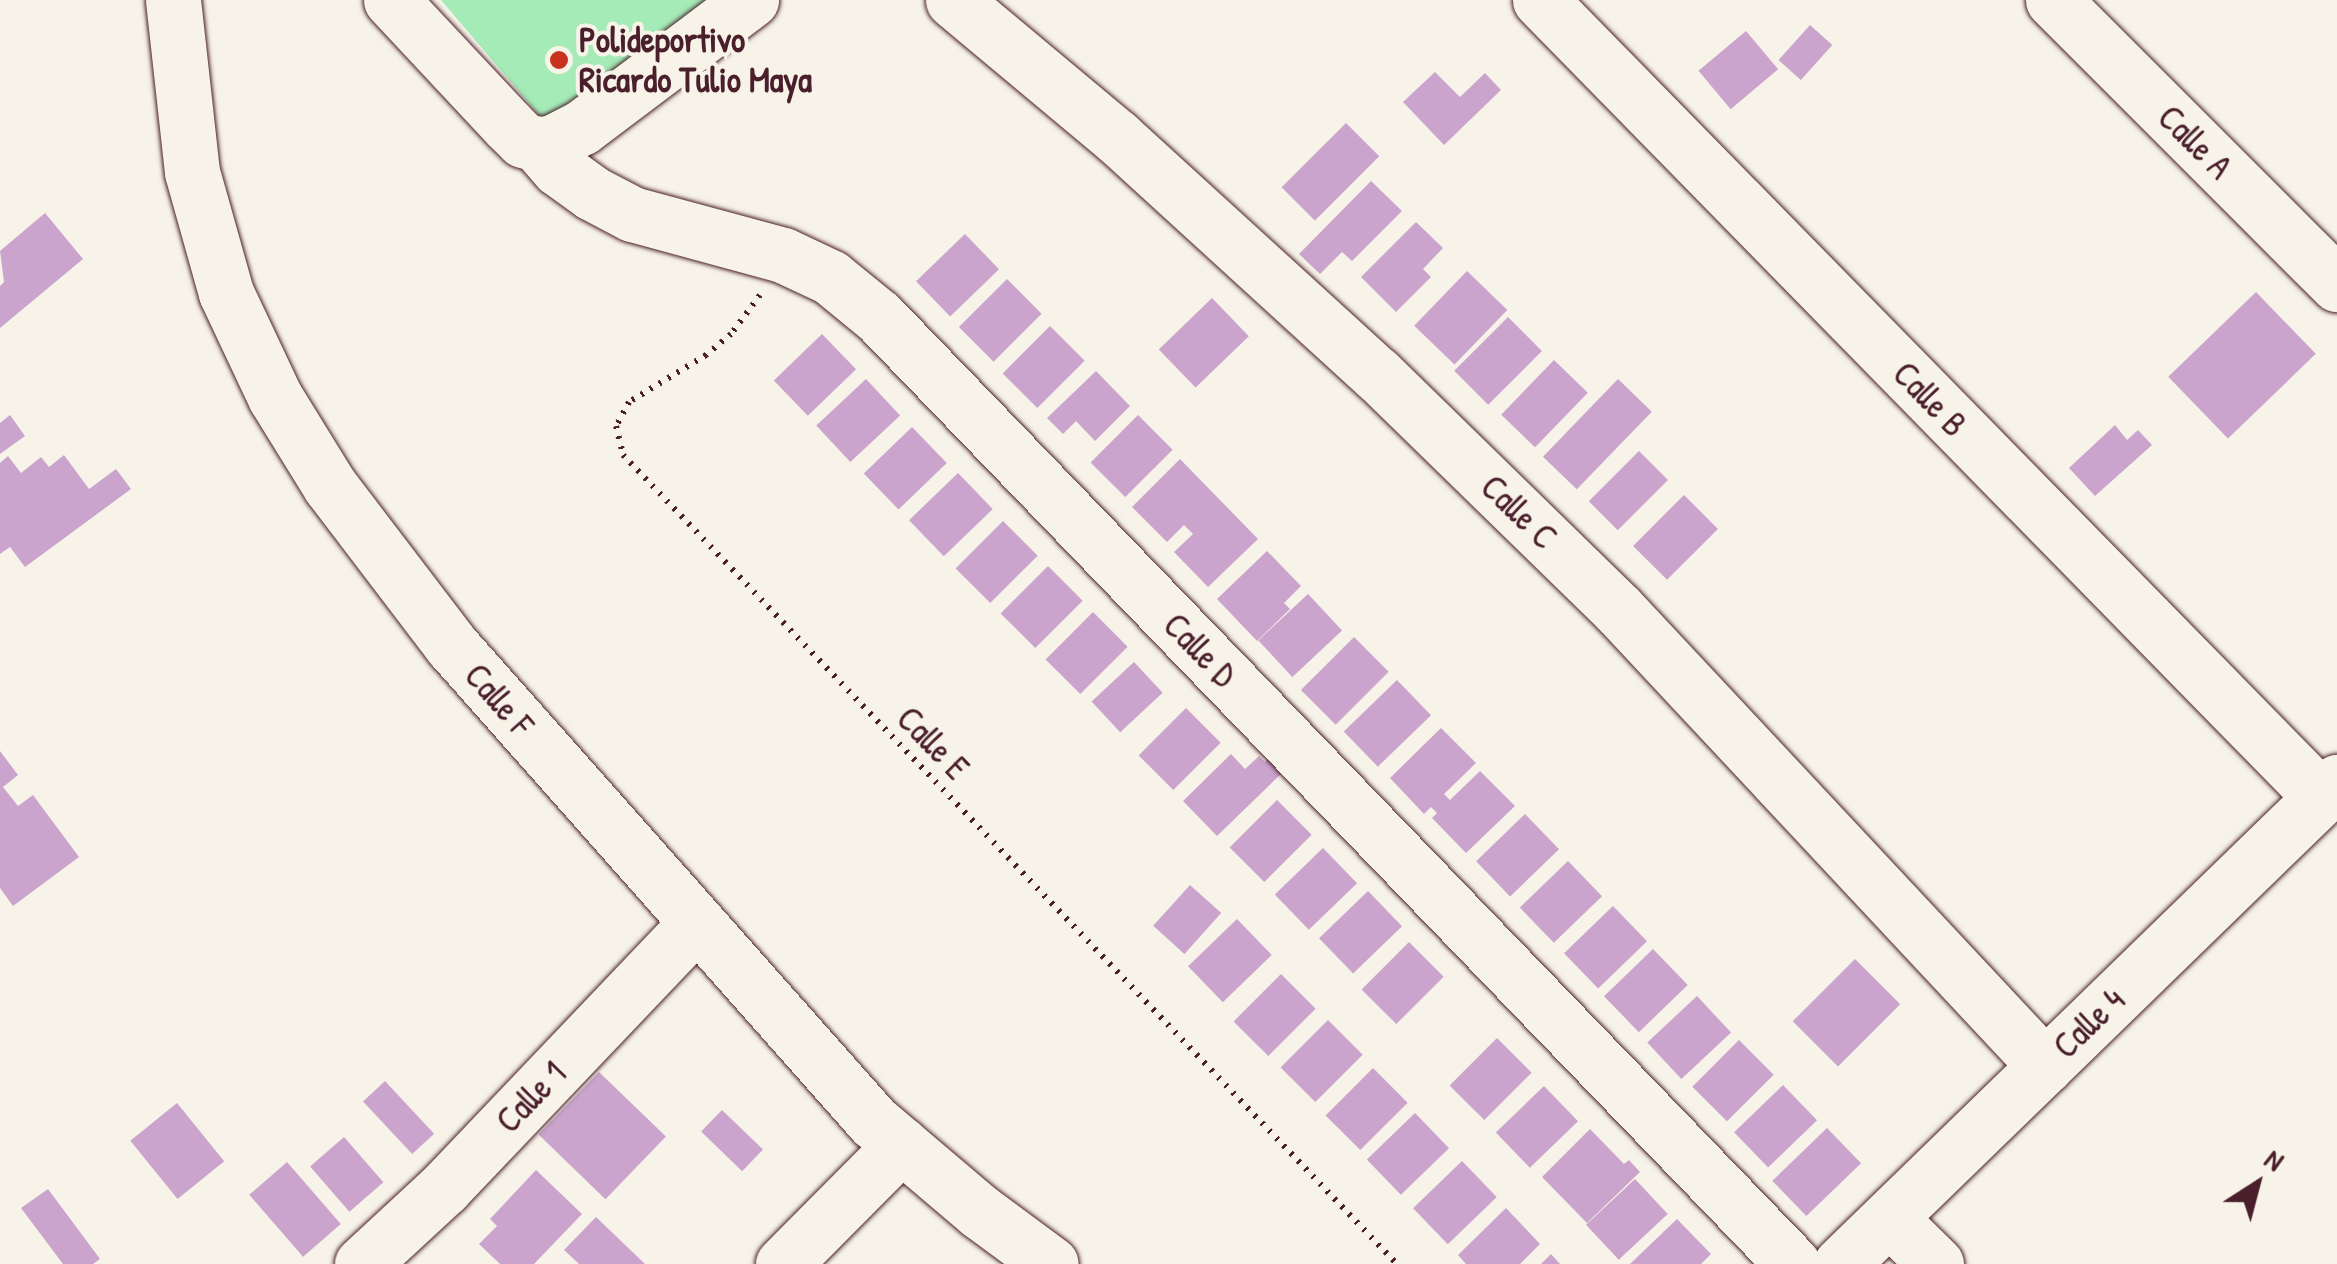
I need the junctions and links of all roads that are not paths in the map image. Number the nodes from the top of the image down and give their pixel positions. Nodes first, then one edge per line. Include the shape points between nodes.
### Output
1 (173, 0) edge
2 (391, 0) edge
3 (751, 0) edge
4 (954, 0) edge
5 (1540, 0) edge
6 (2053, 0) edge
7 (522, 135) junction
8 (2337, 284) edge
9 (2329, 790) edge
10 (695, 924) junction
11 (2045, 1066) junction
12 (901, 1145) junction
13 (1889, 1218) junction
14 (362, 1264) edge
15 (783, 1264) edge
16 (1051, 1264) edge
17 (1792, 1264) edge
18 (1841, 1264) edge
19 (1936, 1264) edge

1 - 10 street, Calle F via 192,172 226,293 275,396 330,486 452,646
2 - 7 street, Calle D
3 - 7 street via 581,128 551,143
4 - 11 street, Calle C via 1117,137 1391,387 1617,608
5 - 9 street, Calle B
6 - 8 street, Calle A
7 - 17 street, Calle D via 559,169 632,214 783,256 830,277 879,318
9 - 11 street, Calle 4
10 - 12 street, Calle F
10 - 14 street, Calle 1 via 457,1175
11 - 13 street, Calle 4
12 - 15 street
12 - 16 street, Calle F
13 - 18 street, Calle 4
13 - 19 street

